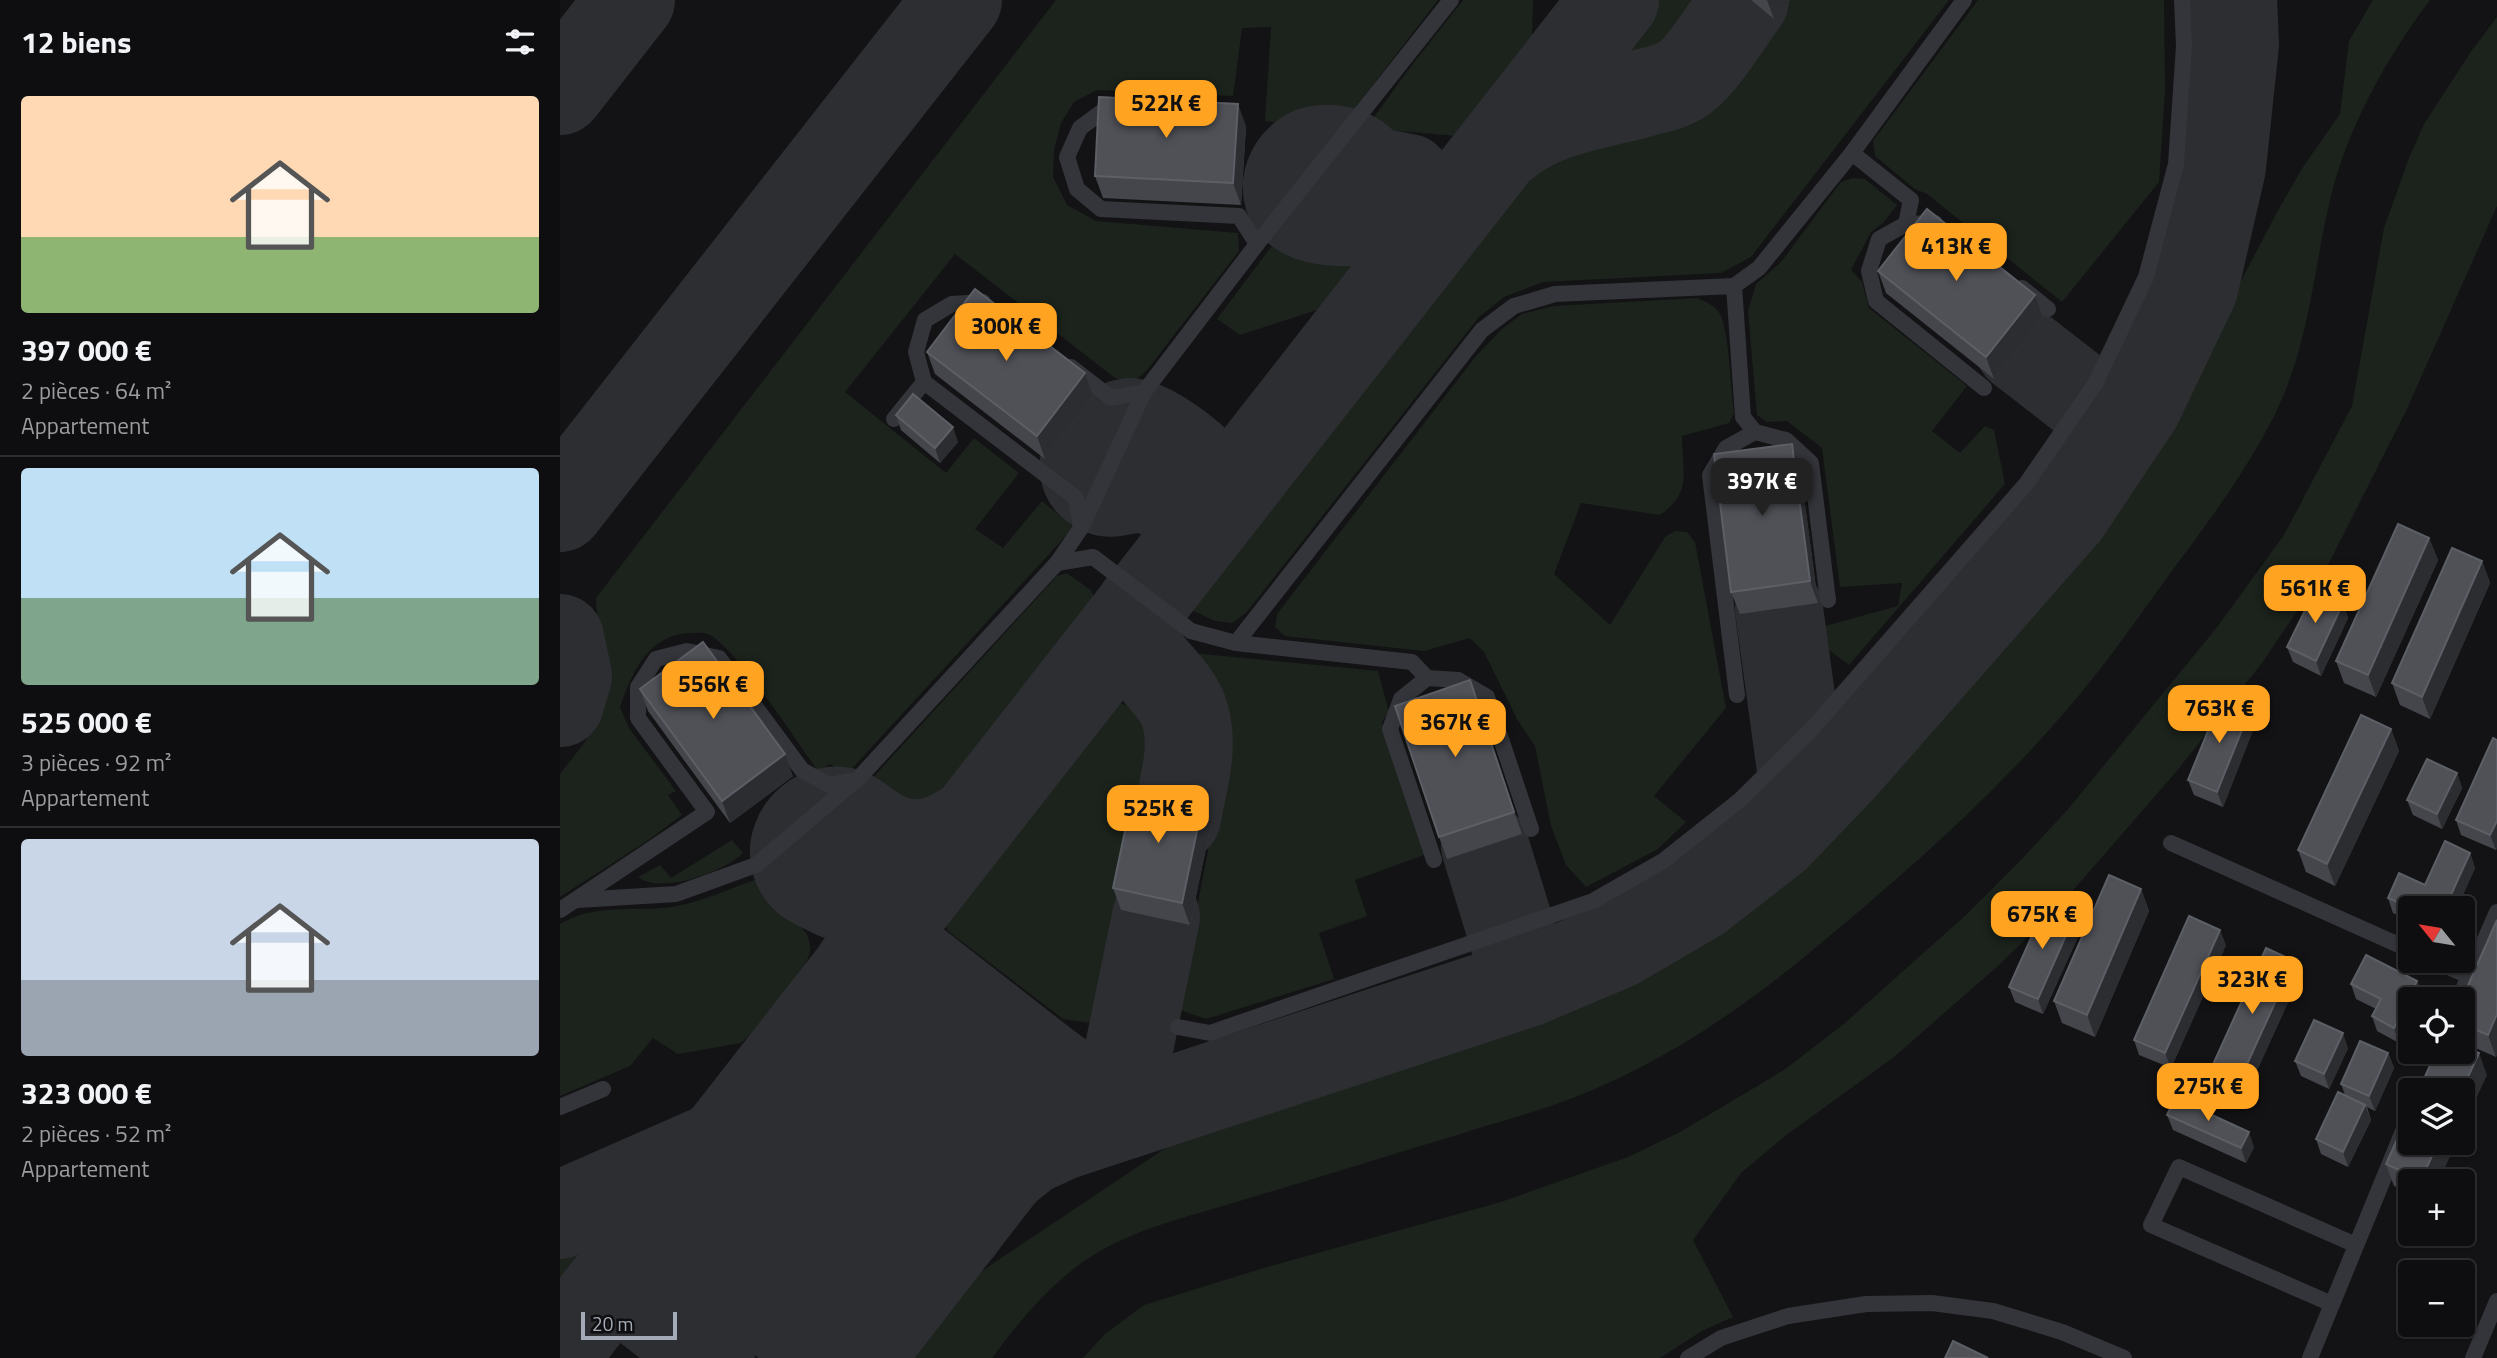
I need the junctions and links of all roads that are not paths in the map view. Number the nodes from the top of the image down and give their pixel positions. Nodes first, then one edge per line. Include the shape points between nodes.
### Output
1 (1451, 0) edge
2 (1964, 0) edge
3 (2182, 0) edge
4 (1134, 109) edge
5 (1852, 153) junction
6 (1906, 224) junction
7 (1951, 231) edge
8 (1257, 244) junction
9 (2004, 274) edge
10 (1734, 286) junction
11 (2048, 309) dead end
12 (996, 310) edge
13 (1059, 358) edge
14 (924, 382) junction
15 (1984, 388) dead end
16 (1144, 392) junction
17 (894, 419) dead end
18 (1755, 432) junction
19 (1081, 528) junction
20 (1057, 562) junction
21 (1828, 600) dead end
22 (1236, 643) junction
23 (1427, 678) junction
24 (1737, 695) dead end
25 (857, 780) junction
26 (1531, 829) dead end
27 (2171, 843) dead end
28 (1434, 860) dead end
29 (576, 900) junction
30 (560, 910) edge
31 (2497, 912) edge
32 (2398, 945) edge
33 (2462, 973) edge
34 (2469, 976) junction
35 (2464, 987) edge
36 (1178, 1027) dead end
37 (603, 1089) dead end
38 (560, 1107) edge
39 (2398, 1143) edge
40 (2356, 1245) junction
41 (2497, 1301) edge
42 (2332, 1304) junction
43 (1688, 1358) edge
44 (2124, 1358) edge
45 (2310, 1358) edge
46 (2473, 1358) edge

1 - 8 lane
2 - 5 lane
3 - 36 lane via 2184,47 2176,164 2146,277 2095,384 2026,484 1810,732 1740,800 1663,861 1593,901 1210,1033
4 - 8 lane via 1107,108 1080,128 1067,157 1077,189 1101,209 1239,216
5 - 6 lane via 1911,200
5 - 10 lane via 1759,268
6 - 7 lane via 1940,223
6 - 15 lane via 1879,239 1868,271 1876,301
8 - 16 lane
9 - 11 lane
10 - 18 lane via 1743,417
10 - 22 lane via 1555,294 1514,306 1482,330
12 - 14 lane via 986,302 952,304 925,320 916,352
13 - 16 lane via 1111,398
14 - 17 lane
14 - 19 lane via 1076,498
16 - 19 lane
18 - 21 lane via 1786,440 1811,463
18 - 24 lane via 1726,448 1710,475
19 - 20 lane
20 - 22 lane via 1093,557 1191,631
20 - 25 lane
22 - 23 lane via 1412,662
23 - 26 lane via 1458,680 1486,697
23 - 28 lane via 1401,699 1391,729
25 - 29 lane via 756,865 676,894
25 - 29 lane via 829,785 802,770 719,658 687,651 656,659 638,687 638,718 706,811
27 - 32 lane
29 - 30 lane
31 - 34 lane
33 - 34 lane
34 - 35 lane
37 - 38 lane
39 - 40 lane
40 - 42 lane
40 - 42 lane via 2179,1167 2151,1225
41 - 46 lane
42 - 45 lane
43 - 44 lane via 1721,1338 1788,1316 1866,1304 1932,1303 1993,1311 2062,1332

